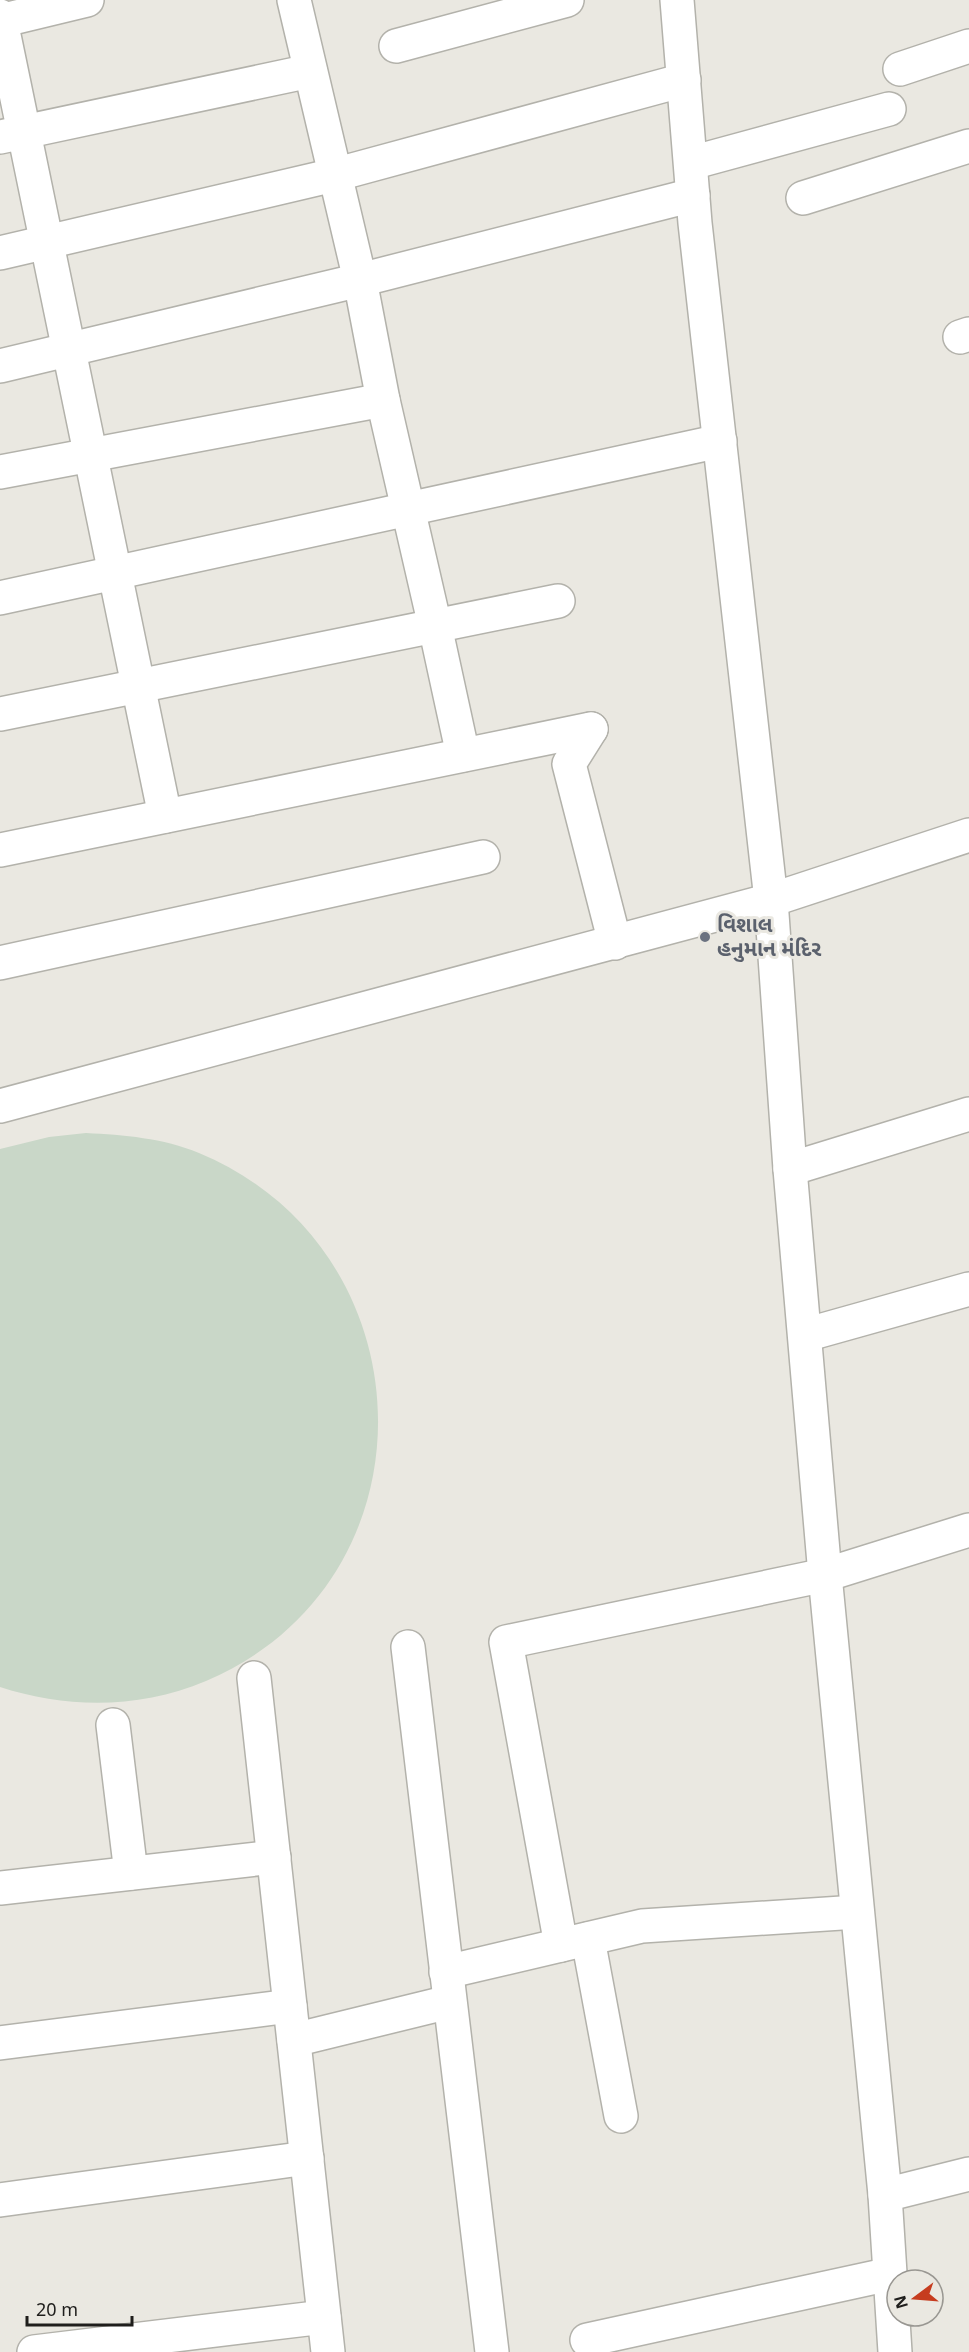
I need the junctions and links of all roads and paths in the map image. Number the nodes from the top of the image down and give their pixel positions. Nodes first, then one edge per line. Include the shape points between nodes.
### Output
1 (87, 0) edge
2 (294, 0) edge
3 (567, 0) edge
4 (681, 1) edge
5 (0, 19) edge
6 (396, 46) dead end
7 (969, 46) edge
8 (900, 69) dead end
9 (310, 71) junction
10 (684, 80) junction
11 (890, 109) dead end
12 (12, 134) edge
13 (969, 146) edge
14 (691, 163) junction
15 (334, 175) junction
16 (693, 195) junction
17 (802, 198) dead end
18 (47, 244) junction
19 (0, 253) edge
20 (360, 280) junction
21 (68, 350) junction
22 (0, 366) edge
23 (383, 400) junction
24 (720, 441) junction
25 (90, 454) junction
26 (0, 472) edge
27 (408, 509) junction
28 (115, 573) junction
29 (0, 598) edge
30 (558, 601) dead end
31 (435, 626) junction
32 (138, 686) junction
33 (0, 714) edge
34 (463, 755) junction
35 (165, 816) junction
36 (969, 835) edge
37 (0, 850) edge
38 (483, 857) dead end
39 (771, 900) junction
40 (615, 942) junction
41 (0, 963) edge
42 (0, 1106) edge
43 (969, 1114) edge
44 (790, 1168) junction
45 (969, 1289) edge
46 (805, 1335) junction
47 (969, 1530) edge
48 (825, 1575) junction
49 (408, 1647) dead end
50 (255, 1678) dead end
51 (113, 1725) dead end
52 (274, 1857) junction
53 (131, 1873) junction
54 (0, 1888) edge
55 (857, 1912) junction
56 (574, 1942) junction
57 (448, 1987) junction
58 (290, 2006) junction
59 (294, 2040) junction
60 (0, 2043) edge
61 (621, 2116) dead end
62 (307, 2158) junction
63 (969, 2174) edge
64 (885, 2195) junction
65 (0, 2200) edge
66 (890, 2268) edge
67 (885, 2275) edge
68 (324, 2317) junction
69 (893, 2328) edge
70 (587, 2340) dead end
71 (34, 2352) edge
72 (328, 2352) edge
73 (492, 2352) edge
74 (895, 2352) edge

1 - 5 street
2 - 9 street
3 - 6 street
4 - 10 street
5 - 12 street
7 - 8 street
9 - 12 street
9 - 15 street
10 - 14 street
10 - 15 street
11 - 14 street
12 - 18 street
13 - 17 street
14 - 16 street
15 - 18 street
15 - 20 street
16 - 20 street
16 - 24 street
18 - 19 street
18 - 21 street
20 - 21 street
20 - 23 street
21 - 22 street
21 - 25 street
23 - 25 street
23 - 27 street
24 - 27 street
24 - 39 street
25 - 26 street
25 - 28 street
27 - 28 street
27 - 31 street
28 - 29 street
28 - 32 street
30 - 31 street
31 - 32 street
31 - 34 street
32 - 33 street
32 - 35 street
34 - 35 street
34 - 40 street via 591,729 569,764
35 - 37 street
36 - 39 street
38 - 41 street
39 - 40 street
39 - 44 street
40 - 42 street
43 - 44 street
44 - 46 street
45 - 46 street
46 - 48 street
47 - 48 street
48 - 55 street
48 - 56 street via 506,1642
49 - 57 street
50 - 52 street
51 - 53 street
52 - 53 street
52 - 58 street
53 - 54 street
55 - 56 street via 642,1926
55 - 64 street
56 - 57 street
56 - 61 street
57 - 59 street
57 - 73 street
58 - 59 street
58 - 60 street
59 - 62 street
62 - 65 street
62 - 68 street
63 - 64 street
64 - 66 street
67 - 70 street
68 - 71 street
68 - 72 street
69 - 74 street

